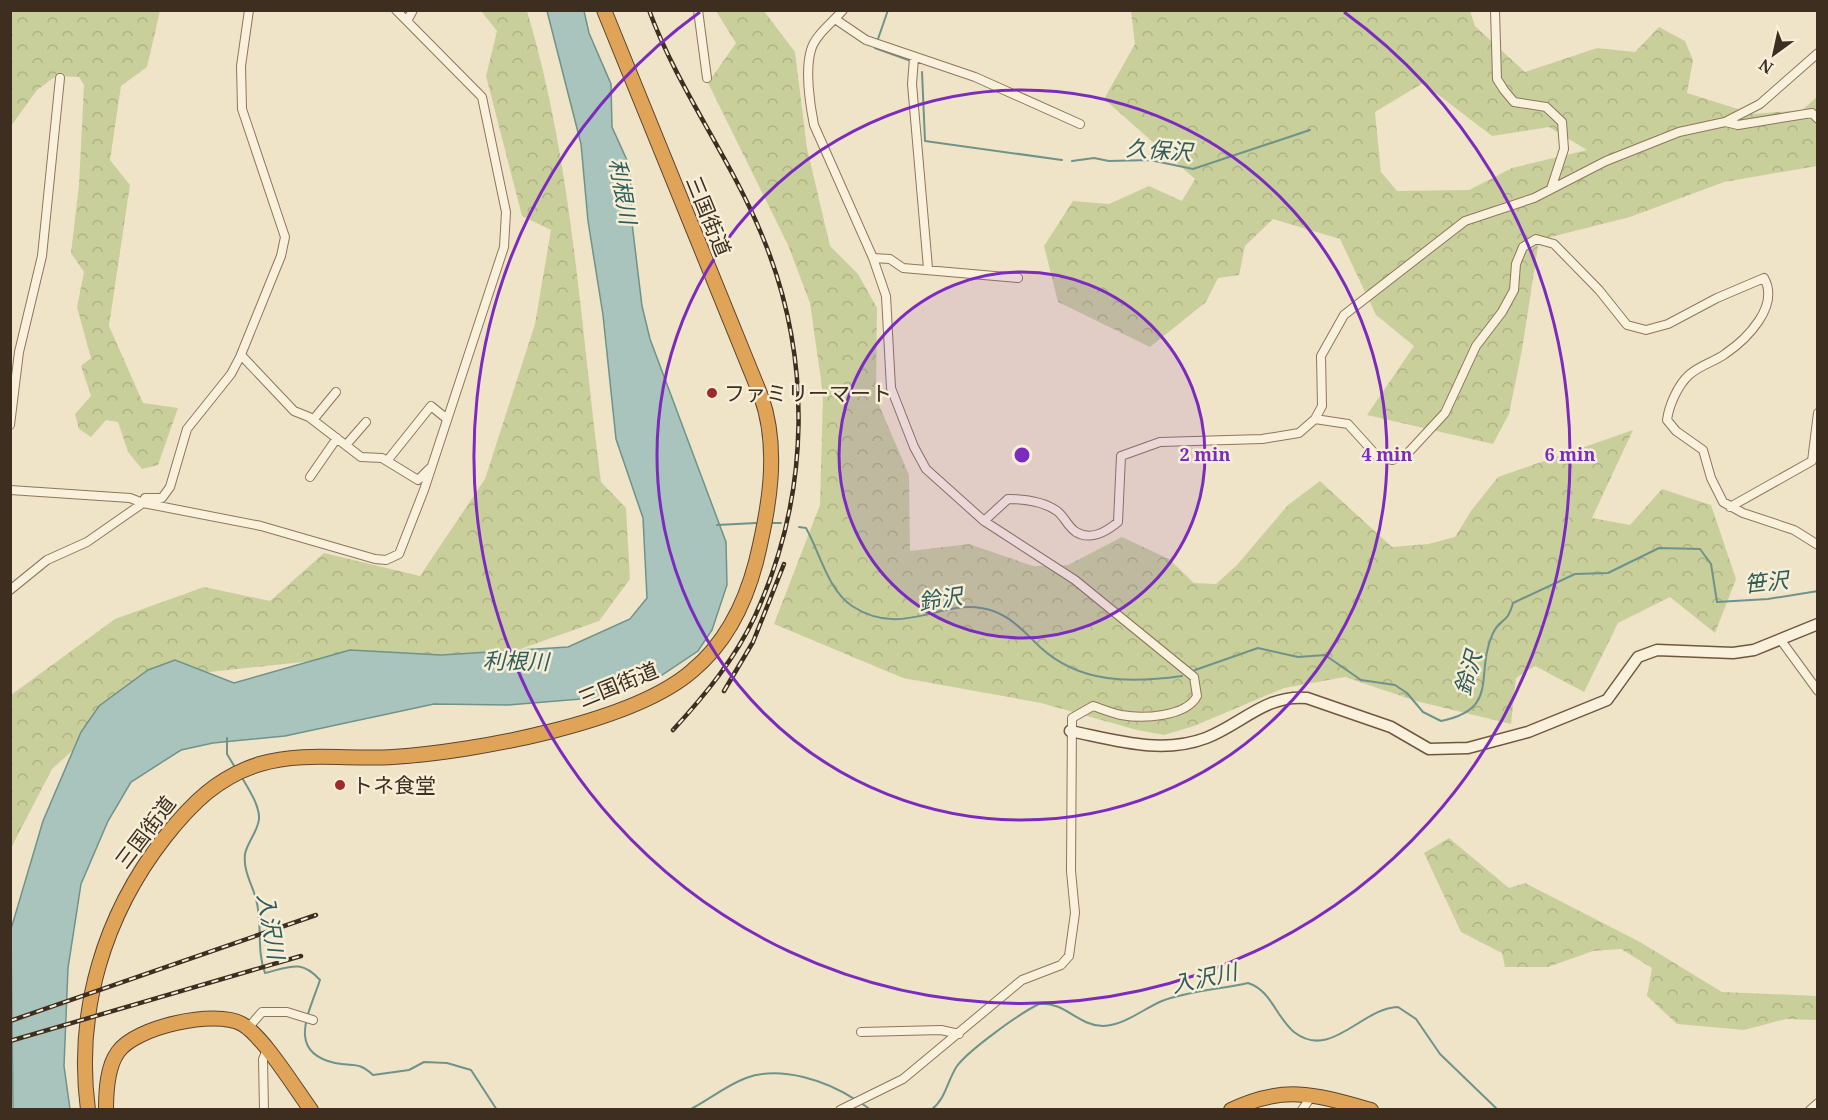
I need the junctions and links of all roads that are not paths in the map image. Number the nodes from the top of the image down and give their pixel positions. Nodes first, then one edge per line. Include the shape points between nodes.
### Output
1 (249, 10) edge
2 (396, 10) edge
3 (413, 10) edge
4 (604, 10) edge
5 (698, 10) edge
6 (843, 10) edge
7 (1495, 10) edge
8 (835, 19) junction
9 (407, 21) junction
10 (1818, 53) edge
11 (914, 58) junction
12 (60, 78) dead end
13 (707, 78) dead end
14 (1818, 119) edge
15 (1725, 122) junction
16 (1080, 124) dead end
17 (1551, 189) junction
18 (873, 258) junction
19 (928, 268) junction
20 (1018, 278) dead end
21 (241, 355) junction
22 (336, 392) dead end
23 (1818, 413) edge
24 (447, 418) junction
25 (1315, 419) junction
26 (313, 420) junction
27 (366, 422) dead end
28 (10, 425) edge
29 (337, 438) junction
30 (346, 445) junction
31 (387, 461) junction
32 (430, 468) junction
33 (310, 477) dead end
34 (10, 490) edge
35 (143, 503) junction
36 (1730, 507) junction
37 (984, 521) junction
38 (1818, 545) edge
39 (12, 587) edge
40 (1818, 624) edge
41 (1780, 639) junction
42 (1818, 692) edge
43 (1070, 731) junction
44 (313, 1020) dead end
45 (248, 1028) junction
46 (861, 1032) dead end
47 (960, 1034) junction
48 (267, 1050) junction
49 (1313, 1094) junction
50 (1818, 1103) edge
51 (88, 1110) edge
52 (106, 1110) edge
53 (264, 1110) edge
54 (310, 1110) edge
55 (840, 1110) edge
56 (1231, 1110) edge
57 (1302, 1110) edge
58 (1371, 1110) edge
59 (1810, 1110) edge

1 - 21 street via 241,66 242,109 285,237
2 - 9 street
3 - 9 street
4 - 51 highway, 三国街道 via 769,422 769,490 758,552 740,610 709,654 686,676 660,693 601,715 521,738 420,754 292,758 242,771 203,794 183,814 117,910 89,1004 85,1058
5 - 13 street
6 - 8 street
7 - 17 street via 1497,79 1514,102 1546,107 1562,122 1564,149
8 - 11 street via 866,40
8 - 18 street via 811,50 810,104 814,125
9 - 24 street via 482,97 506,212 504,247
10 - 15 street via 1760,104
11 - 16 street via 975,77
11 - 19 street via 912,84
12 - 28 street via 42,256 19,352
14 - 15 street via 1812,112 1738,124
15 - 17 street via 1679,132 1606,161
17 - 25 street via 1466,221 1344,315 1321,356 1322,406
18 - 19 street via 890,259 903,268
18 - 37 street via 886,296 891,388 914,447 926,469
19 - 20 street
21 - 26 street via 294,411
21 - 35 street via 231,374 187,429 166,496 145,498
22 - 26 street
23 - 36 street via 1812,460
24 - 31 street via 430,406
24 - 32 street
25 - 36 street via 1348,424 1377,456 1392,460 1407,454 1445,412 1476,346 1514,290 1516,264 1524,248 1536,239 1554,244 1627,325 1646,330 1668,324 1764,278 1769,286 1766,303 1751,331 1725,354 1689,375 1668,413 1671,426 1703,450 1715,488
25 - 37 street via 1299,433 1262,439 1160,442 1121,456 1118,522 1094,536 1076,532 1058,511 1027,500 1008,499
26 - 29 street
27 - 30 street
29 - 30 street
29 - 33 street
30 - 31 street via 361,457
31 - 32 street via 418,480
32 - 35 street via 405,544 399,554 386,560 261,526
34 - 35 street via 130,498
35 - 39 street via 87,542 47,560
36 - 38 street via 1794,530
37 - 43 street via 1075,580 1194,678 1197,696 1188,707 1145,716 1121,715 1093,706 1072,718
40 - 41 street
41 - 42 street
41 - 43 street via 1755,650 1733,653 1657,650 1638,657 1607,700 1528,732 1468,748 1429,749 1391,727 1294,697 1267,703 1203,739 1166,746 1148,747
43 - 47 street via 1075,912 1069,956 1060,965 1022,980
44 - 45 street via 262,1012
45 - 48 highway
45 - 52 highway via 232,1020 208,1018 155,1028 132,1038 114,1058
46 - 47 street via 941,1030
47 - 55 street via 903,1079
48 - 53 street via 262,1059
48 - 54 highway
49 - 56 highway via 1285,1094
49 - 57 street
49 - 58 highway
50 - 59 street

